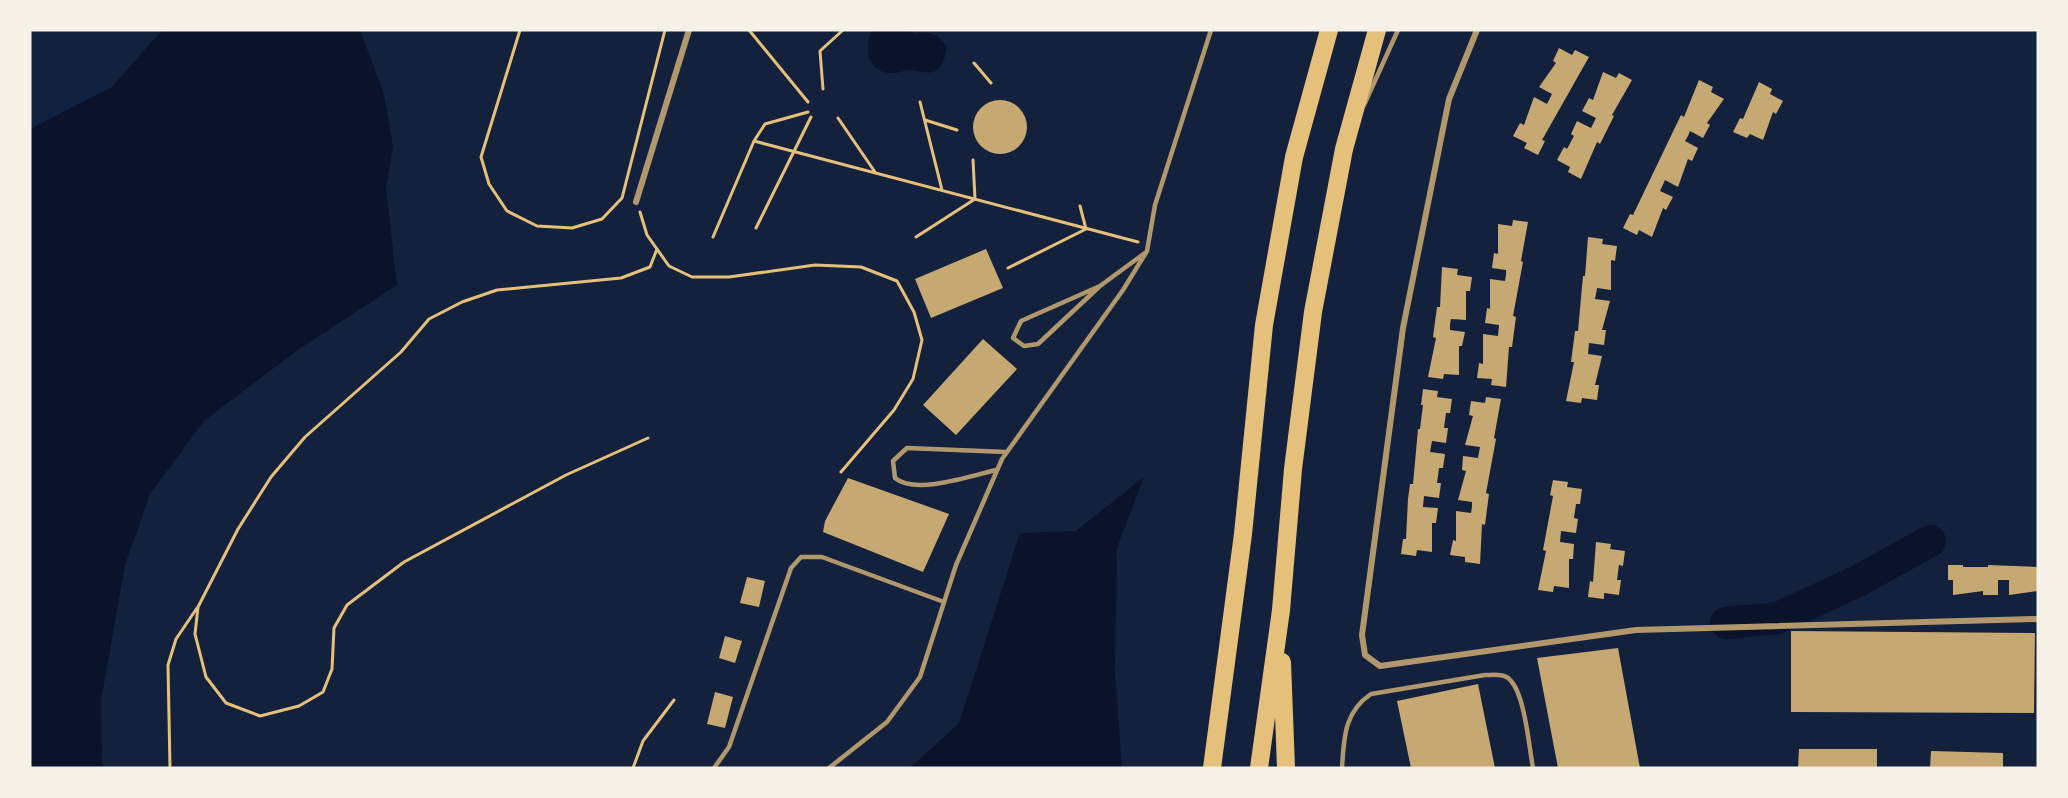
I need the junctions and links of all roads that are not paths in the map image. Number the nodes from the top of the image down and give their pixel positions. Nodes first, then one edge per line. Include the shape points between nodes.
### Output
1 (689, 30) edge
2 (1211, 30) edge
3 (1329, 30) edge
4 (1377, 30) edge
5 (1398, 30) edge
6 (1477, 30) edge
7 (1344, 148) junction
8 (636, 202) road end
9 (1147, 251) junction
10 (1100, 286) junction
11 (1006, 452) junction
12 (996, 470) junction
13 (944, 602) junction
14 (1281, 610) junction
15 (2038, 619) edge
16 (714, 768) edge
17 (829, 768) edge
18 (1212, 768) edge
19 (1259, 768) edge
20 (1286, 768) edge
21 (1342, 768) edge
22 (1533, 768) edge

1 - 8 street
2 - 9 lane via 1155,205
3 - 18 highway via 1294,157 1264,325 1243,534
4 - 7 highway
5 - 7 lane
6 - 15 street via 1449,99 1403,328 1362,635 1365,655 1380,666 1636,630
7 - 14 highway via 1306,355
9 - 10 lane
9 - 11 lane via 1123,291
10 - 10 lane via 1021,321 1013,338 1024,346 1038,344
11 - 12 lane
11 - 12 lane via 907,448 893,461 895,478 902,484 925,485
12 - 13 lane
13 - 16 lane via 822,557 801,556 791,568 729,747
13 - 17 lane via 920,677 887,722
14 - 19 highway
14 - 20 highway
21 - 22 lane via 1345,731 1358,703 1371,694 1485,675 1501,675 1511,680 1518,692

